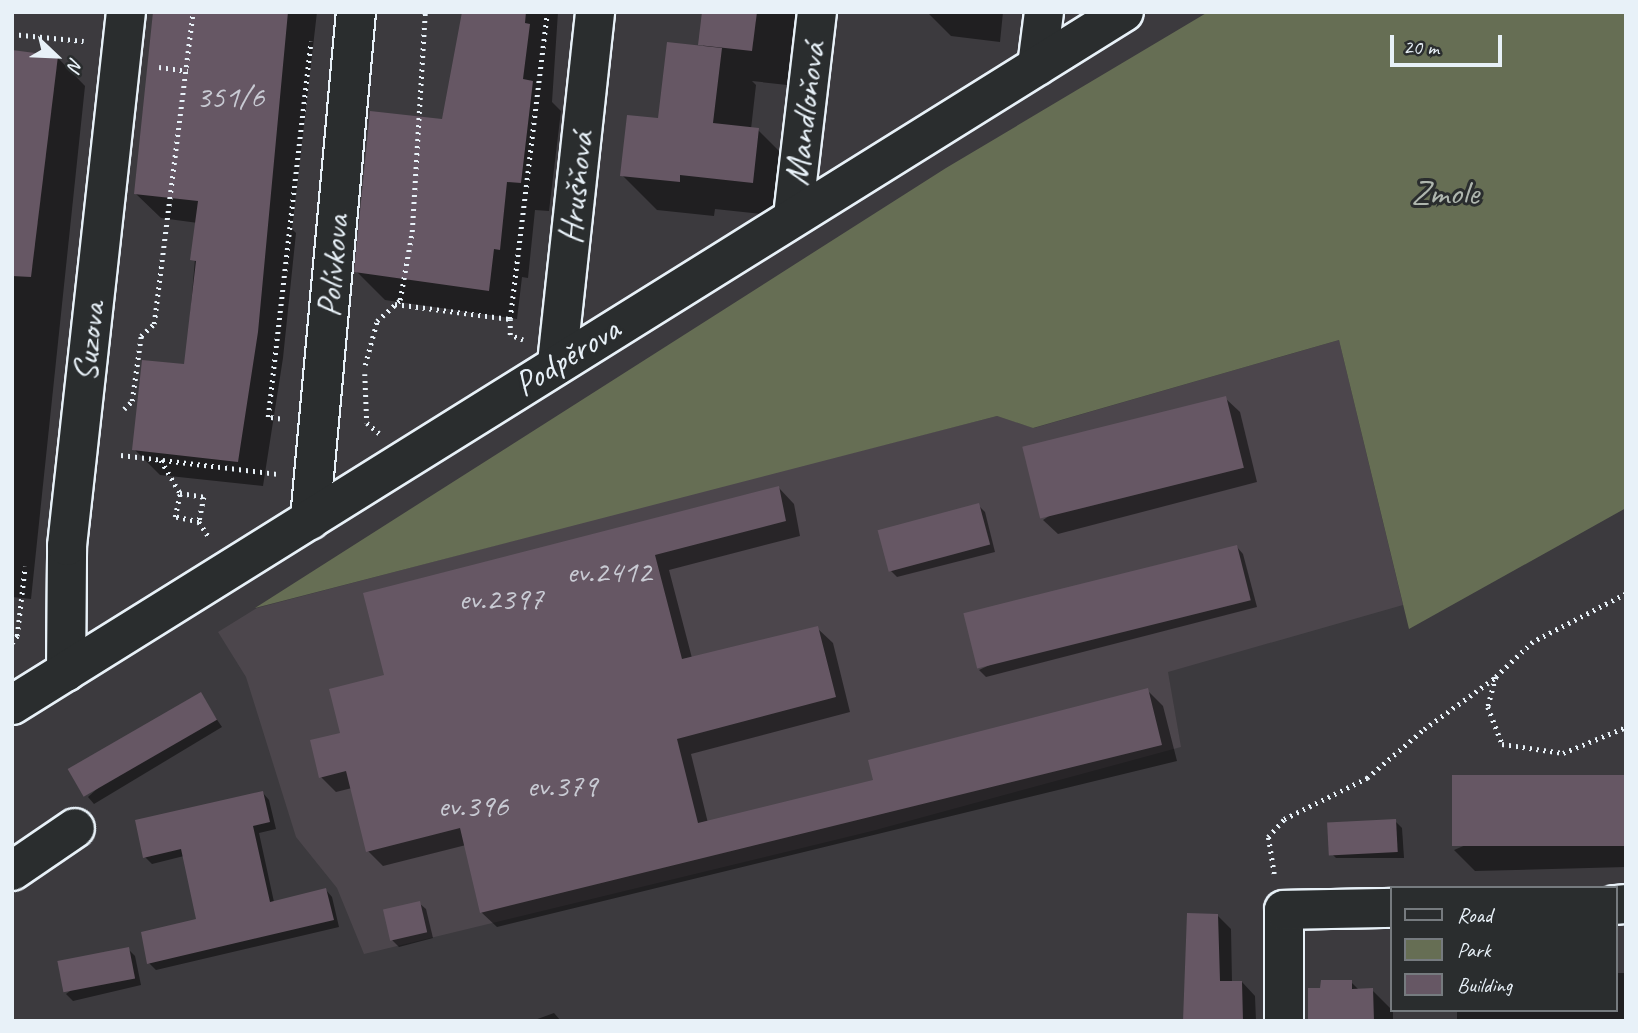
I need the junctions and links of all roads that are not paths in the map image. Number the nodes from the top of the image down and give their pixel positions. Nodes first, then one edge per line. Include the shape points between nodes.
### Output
1 (126, 12) edge
2 (356, 12) edge
3 (595, 12) edge
4 (817, 12) edge
5 (1044, 12) edge
6 (1124, 12) edge
7 (1037, 66) junction
8 (793, 216) junction
9 (542, 356) junction
10 (310, 520) junction
11 (66, 672) junction
12 (12, 705) edge
13 (75, 828) dead end
14 (12, 871) edge
15 (1390, 908) edge
16 (1284, 1021) edge

1 - 11 street, Suzova via 67,546
2 - 10 street, Polívkova
3 - 9 street, Hrušňová
4 - 8 street, Mandloňová
5 - 7 street
6 - 7 street, Podpěrova
7 - 8 street, Podpěrova
8 - 9 street, Podpěrova
9 - 10 street, Podpěrova
10 - 11 street, Podpěrova
11 - 12 street, Podpěrova
13 - 14 street
15 - 16 street via 1284,910

